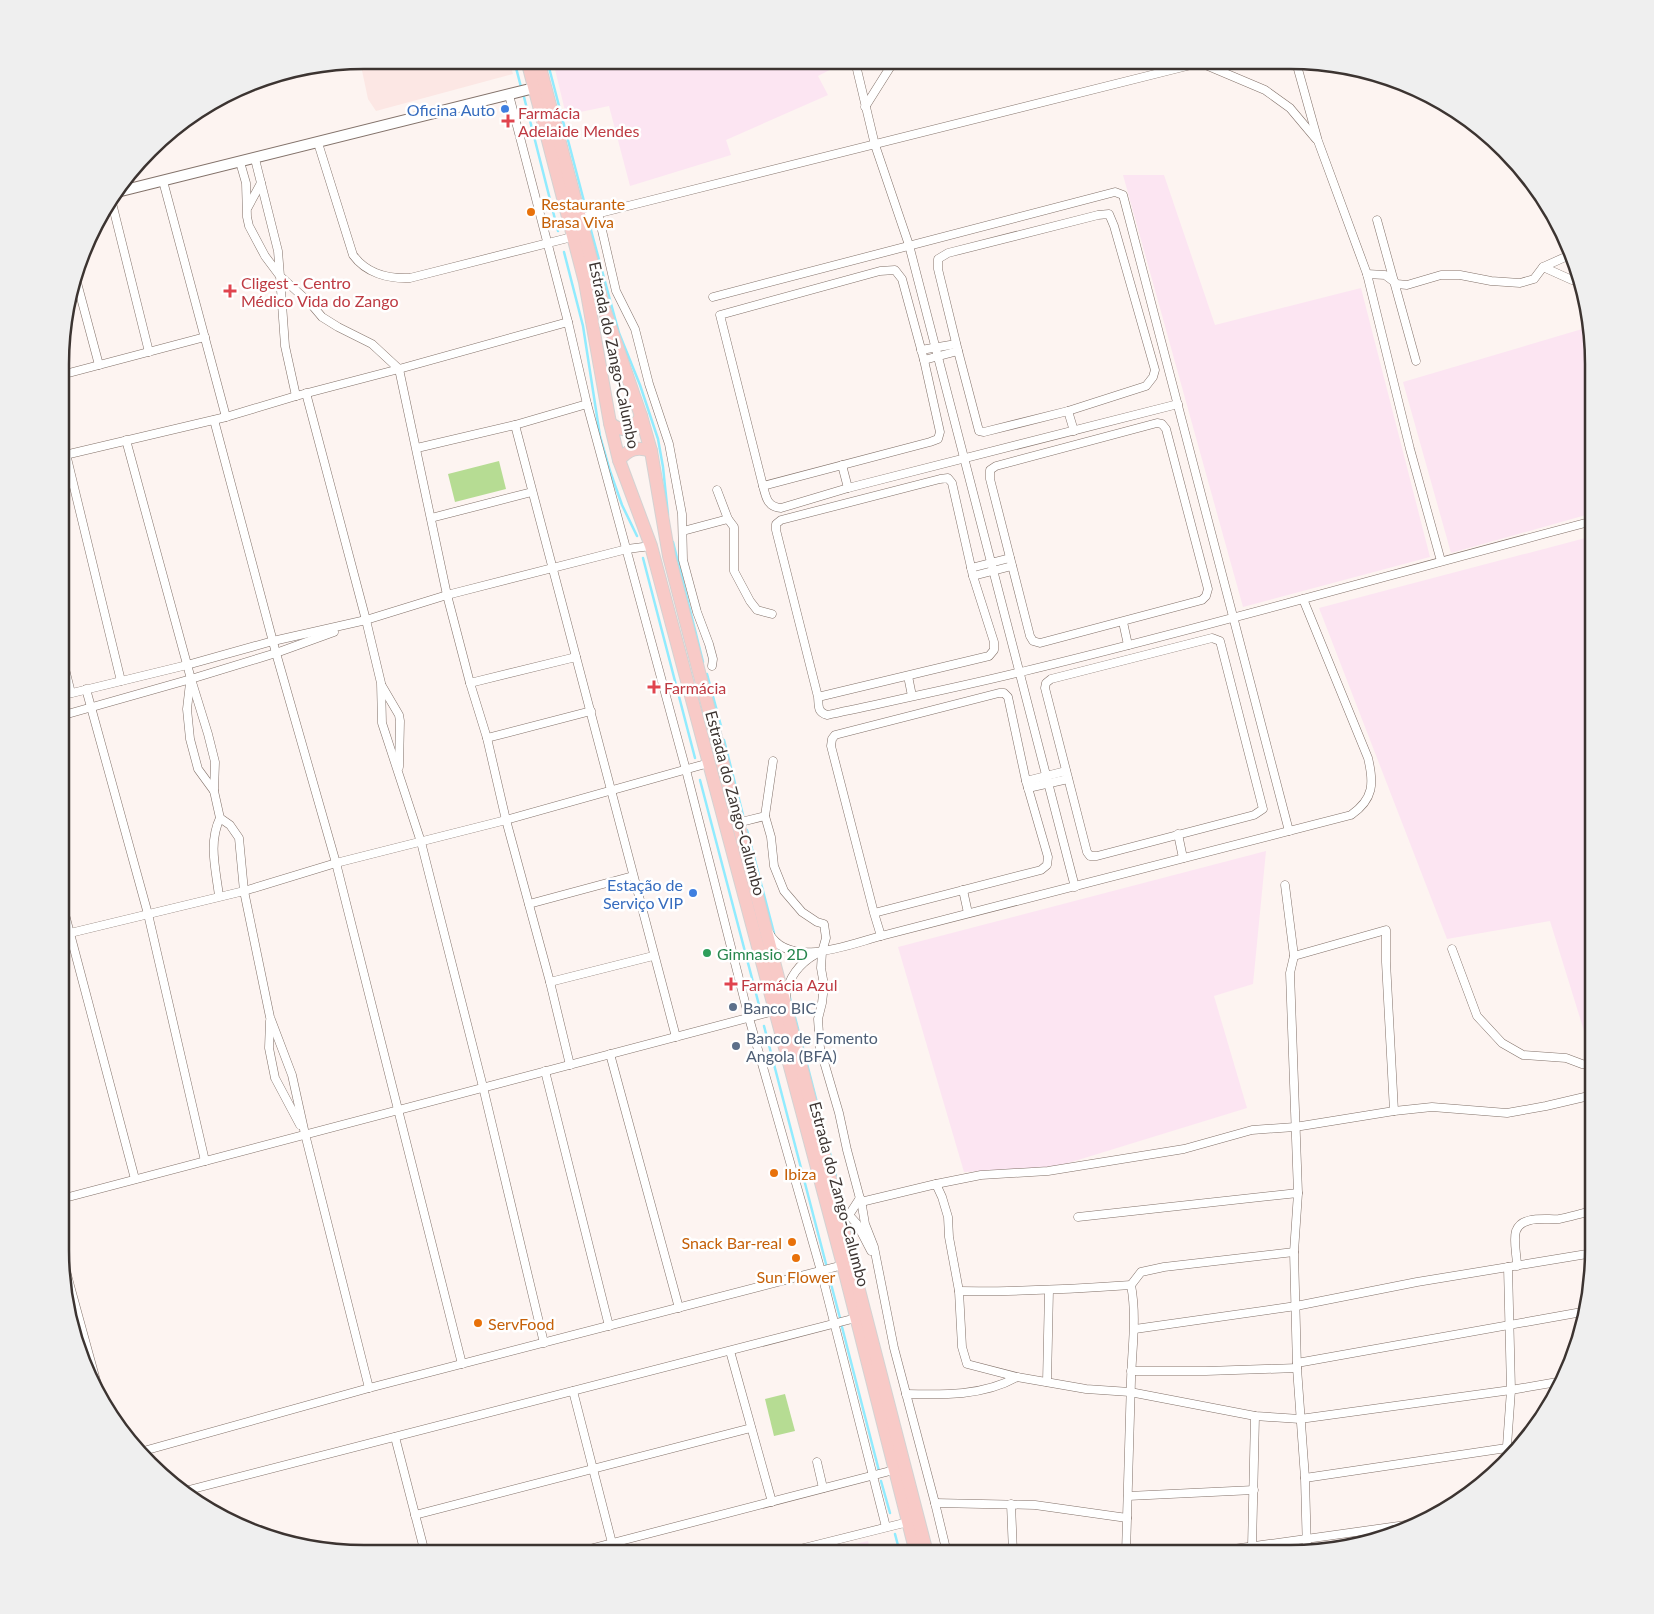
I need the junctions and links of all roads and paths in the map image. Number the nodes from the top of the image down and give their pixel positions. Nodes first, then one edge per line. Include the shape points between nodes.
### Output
1 (526, 69) edge
2 (541, 69) edge
3 (856, 69) edge
4 (889, 69) edge
5 (1174, 69) edge
6 (1218, 69) edge
7 (1298, 69) edge
8 (522, 92) junction
9 (865, 107) junction
10 (1318, 141) junction
11 (318, 143) junction
12 (875, 145) junction
13 (255, 159) junction
14 (240, 162) junction
15 (163, 182) junction
16 (246, 183) junction
17 (261, 183) junction
18 (126, 190) edge
19 (256, 192) junction
20 (266, 203) junction
21 (114, 207) edge
22 (247, 209) junction
23 (588, 216) junction
24 (1377, 220) dead end
25 (564, 239) junction
26 (548, 243) junction
27 (909, 245) junction
28 (1565, 257) edge
29 (1543, 267) junction
30 (1366, 274) junction
31 (280, 276) junction
32 (1573, 280) edge
33 (1394, 281) junction
34 (79, 289) edge
35 (713, 297) dead end
36 (568, 322) junction
37 (205, 338) junction
38 (957, 347) junction
39 (922, 350) junction
40 (149, 352) junction
41 (937, 352) junction
42 (924, 360) junction
43 (1416, 361) dead end
44 (100, 365) junction
45 (399, 369) junction
46 (69, 373) edge
47 (306, 393) junction
48 (296, 396) junction
49 (587, 404) junction
50 (1178, 404) junction
51 (1068, 411) junction
52 (641, 416) junction
53 (226, 417) junction
54 (214, 420) junction
55 (610, 423) junction
56 (515, 425) junction
57 (1074, 431) junction
58 (126, 440) junction
59 (417, 448) junction
60 (651, 451) junction
61 (69, 454) edge
62 (964, 459) junction
63 (619, 460) junction
64 (842, 465) junction
65 (69, 467) edge
66 (763, 486) junction
67 (848, 488) junction
68 (718, 490) dead end
69 (532, 492) junction
70 (431, 518) junction
71 (728, 519) junction
72 (1585, 524) edge
73 (683, 531) junction
74 (651, 546) junction
75 (627, 549) junction
76 (1441, 561) junction
77 (1011, 562) junction
78 (992, 567) junction
79 (552, 568) junction
80 (972, 572) junction
81 (447, 595) junction
82 (1303, 599) junction
83 (772, 614) dead end
84 (1234, 618) junction
85 (366, 620) junction
86 (1123, 622) junction
87 (273, 642) junction
88 (1128, 645) junction
89 (276, 653) junction
90 (576, 657) junction
91 (188, 665) junction
92 (712, 666) dead end
93 (1020, 672) junction
94 (908, 676) junction
95 (191, 679) junction
96 (121, 681) junction
97 (470, 683) junction
98 (381, 684) junction
99 (86, 689) junction
100 (69, 693) edge
101 (912, 696) junction
102 (818, 697) junction
103 (91, 706) junction
104 (591, 711) junction
105 (69, 713) edge
106 (487, 738) junction
107 (773, 761) dead end
108 (709, 763) junction
109 (686, 770) junction
110 (399, 772) junction
111 (1067, 775) junction
112 (1047, 780) junction
113 (1028, 785) junction
114 (611, 789) junction
115 (214, 791) junction
116 (765, 816) junction
117 (220, 818) junction
118 (506, 820) junction
119 (742, 821) junction
120 (1289, 831) junction
121 (1178, 834) junction
122 (421, 842) junction
123 (1183, 858) junction
124 (336, 863) junction
125 (633, 876) junction
126 (1285, 884) dead end
127 (1075, 887) junction
128 (963, 890) junction
129 (244, 891) junction
130 (220, 896) junction
131 (529, 904) junction
132 (874, 913) junction
133 (968, 913) junction
134 (148, 914) junction
135 (763, 921) junction
136 (69, 933) edge
137 (881, 936) junction
138 (69, 945) edge
139 (1452, 949) dead end
140 (820, 952) junction
141 (653, 956) junction
142 (1294, 956) junction
143 (550, 982) junction
144 (779, 1009) junction
145 (270, 1017) junction
146 (748, 1018) junction
147 (676, 1037) junction
148 (610, 1054) junction
149 (570, 1064) junction
150 (1585, 1064) edge
151 (545, 1071) junction
152 (483, 1088) junction
153 (1585, 1097) edge
154 (399, 1110) junction
155 (1394, 1111) junction
156 (1295, 1127) junction
157 (305, 1134) junction
158 (205, 1161) junction
159 (135, 1179) junction
160 (936, 1184) junction
161 (1298, 1192) junction
162 (69, 1196) edge
163 (860, 1200) junction
164 (1585, 1213) edge
165 (844, 1216) junction
166 (1078, 1218) dead end
167 (865, 1224) junction
168 (1294, 1252) junction
169 (1585, 1254) edge
170 (877, 1265) junction
171 (842, 1266) junction
172 (1517, 1266) junction
173 (1508, 1268) junction
174 (821, 1271) junction
175 (1131, 1285) junction
176 (1049, 1290) junction
177 (71, 1291) edge
178 (959, 1291) junction
179 (1296, 1306) junction
180 (679, 1308) junction
181 (1579, 1313) edge
182 (856, 1318) junction
183 (833, 1324) junction
184 (1510, 1324) junction
185 (609, 1326) junction
186 (1135, 1329) junction
187 (544, 1343) junction
188 (730, 1350) junction
189 (92, 1364) edge
190 (462, 1364) junction
191 (1297, 1366) junction
192 (1131, 1370) junction
193 (1017, 1377) junction
194 (1047, 1382) junction
195 (1554, 1383) edge
196 (369, 1388) junction
197 (1511, 1390) junction
198 (573, 1391) junction
199 (1130, 1392) junction
200 (906, 1394) junction
201 (1255, 1416) junction
202 (1300, 1419) junction
203 (751, 1428) junction
204 (395, 1437) junction
205 (1507, 1448) joint
206 (147, 1450) edge
207 (817, 1462) dead end
208 (593, 1469) junction
209 (894, 1470) junction
210 (872, 1475) junction
211 (1306, 1478) junction
212 (823, 1488) junction
213 (191, 1489) edge
214 (1254, 1490) junction
215 (1128, 1496) junction
216 (772, 1502) junction
217 (935, 1502) junction
218 (1011, 1504) junction
219 (415, 1515) junction
220 (1127, 1518) junction
221 (908, 1522) junction
222 (886, 1527) junction
223 (1393, 1527) edge
224 (1306, 1540) junction
225 (612, 1543) junction
226 (423, 1545) edge
227 (604, 1545) edge
228 (815, 1545) edge
229 (914, 1545) edge
230 (925, 1545) edge
231 (945, 1545) edge
232 (1013, 1545) edge
233 (1126, 1545) edge
234 (1252, 1545) edge
235 (1267, 1545) edge
236 (1306, 1545) edge

1 - 8 main road, Estrada do Zango-Calumbo
2 - 23 main road, Estrada do Zango-Calumbo
3 - 9 street
4 - 9 street
5 - 12 street
6 - 10 street via 1266,90 1290,108
7 - 10 street
8 - 11 street
8 - 25 main road, Estrada do Zango-Calumbo
8 - 26 street
9 - 12 street
10 - 30 street
11 - 13 street
11 - 26 street via 353,255 358,262 378,274 410,278
12 - 23 street
12 - 27 street
13 - 14 street
13 - 17 street
14 - 15 street
14 - 16 street
15 - 18 street
15 - 37 street
16 - 19 street
16 - 22 street
17 - 19 street
17 - 20 street
19 - 20 street
19 - 22 street
20 - 31 street via 278,251
21 - 40 street
22 - 31 street via 250,226 265,256
23 - 52 main road, Estrada do Zango-Calumbo via 605,312
23 - 73 street via 616,291 638,335 649,384 669,444
24 - 33 street
25 - 26 street
25 - 55 main road, Estrada do Zango-Calumbo via 585,282
26 - 36 street
27 - 35 street
27 - 41 street
27 - 50 street via 1120,193 1126,201
28 - 29 street
29 - 32 street
29 - 33 street via 1534,279 1520,283 1460,275 1441,275 1407,285
30 - 33 street via 1384,275
30 - 76 street
31 - 45 street via 322,317 372,344
31 - 48 street via 285,346
33 - 43 street
34 - 44 street
36 - 45 street
36 - 49 street
37 - 40 street
37 - 53 street
38 - 41 street
38 - 51 street via 979,431
38 - 51 street via 938,259 948,253 1109,214 1155,370 1146,386
39 - 41 street
39 - 42 street
39 - 66 street via 902,279 895,270 880,271 720,315
40 - 44 street
41 - 42 street
41 - 62 street
42 - 64 street via 940,432 938,438
44 - 46 street
45 - 47 street
45 - 59 street
47 - 48 street
47 - 85 street
48 - 53 street
49 - 56 street
49 - 75 street
50 - 57 street
50 - 84 street
51 - 57 street
52 - 55 main road via 628,430
52 - 60 main road, Estrada do Zango-Calumbo
53 - 54 street
54 - 58 street
54 - 87 street
55 - 63 main road, Estrada do Zango-Calumbo
56 - 59 street
56 - 69 street
57 - 62 street
58 - 61 street
58 - 91 street
59 - 70 street
60 - 63 main road via 634,448
60 - 119 main road, Estrada do Zango-Calumbo via 666,542
62 - 67 street
62 - 78 street
63 - 74 main road, Estrada do Zango-Calumbo
64 - 66 street
64 - 67 street
65 - 96 street
66 - 67 street via 768,503 774,508
68 - 71 street
69 - 70 street
69 - 79 street
70 - 81 street
71 - 73 street
71 - 83 street via 734,528 734,571 750,601 758,610
72 - 76 street
73 - 92 street via 683,560 709,644
74 - 75 street
74 - 108 main road, Estrada do Zango-Calumbo
75 - 79 street
75 - 109 street
76 - 82 street
77 - 78 street
77 - 86 street via 1033,641
77 - 86 street via 990,470 1162,424 1166,429 1208,589 1202,600
78 - 80 street
78 - 93 street
79 - 81 street
79 - 90 street
80 - 94 street via 994,650 989,656
80 - 102 street via 952,483 948,478 776,524
81 - 85 street
81 - 97 street
82 - 84 street
82 - 120 street via 1368,758 1371,792 1363,807 1351,815
84 - 88 street
84 - 120 street
85 - 87 street
85 - 89 street
85 - 98 street
86 - 88 street
87 - 89 street
87 - 91 street
88 - 93 street
89 - 95 street
89 - 124 street
90 - 97 street
90 - 104 street
91 - 95 street
91 - 96 street
93 - 101 street
93 - 112 street
94 - 101 street
94 - 102 street
95 - 103 street
95 - 115 street via 214,762
95 - 115 street via 187,709 190,739 198,769
96 - 99 street
97 - 106 street
98 - 110 street via 382,723
98 - 110 street via 399,715
99 - 100 street
99 - 103 street
101 - 102 street via 827,715 819,711
103 - 105 street
103 - 134 street
104 - 106 street
104 - 114 street
106 - 118 street
107 - 116 street
108 - 109 street
108 - 144 main road, Estrada do Zango-Calumbo
109 - 114 street
109 - 146 street
110 - 122 street
111 - 112 street
111 - 121 street via 1090,856
111 - 121 street via 1046,683 1051,679 1216,638 1220,641 1263,809 1254,815
112 - 113 street
112 - 127 street
113 - 128 street via 1048,857 1047,866
113 - 132 street via 1008,697 1004,693 836,735 831,746
114 - 118 street
114 - 125 street
115 - 117 street
116 - 119 street
116 - 140 street via 774,866 784,891 802,912 824,924 826,938
117 - 129 street via 239,838
117 - 130 street via 213,841
118 - 122 street
118 - 131 street
119 - 135 main road, Estrada do Zango-Calumbo
120 - 123 street
121 - 123 street
122 - 124 street
122 - 152 street
123 - 127 street
124 - 129 street
124 - 154 street
125 - 131 street
125 - 141 street
126 - 142 street
127 - 133 street
128 - 132 street
128 - 133 street
129 - 130 street
129 - 145 street
130 - 134 street
131 - 143 street
132 - 137 street
133 - 137 street
134 - 136 street
134 - 158 street
135 - 140 street via 772,938 787,949 802,954
135 - 144 main road, Estrada do Zango-Calumbo
137 - 140 street
138 - 159 street
139 - 150 street via 1476,1016 1502,1043 1523,1055 1566,1058
140 - 144 street via 804,960 793,975
140 - 163 street via 824,985 818,1019 820,1048
141 - 143 street
141 - 147 street
142 - 155 street via 1386,930
142 - 156 street via 1290,973
143 - 149 street
144 - 146 street
144 - 165 main road, Estrada do Zango-Calumbo
144 - 171 main road, Estrada do Zango-Calumbo
145 - 157 street via 292,1075
145 - 157 street via 269,1048 275,1078
146 - 147 street
146 - 174 street
147 - 148 street
148 - 149 street
148 - 180 street
149 - 151 street
151 - 152 street
151 - 185 street
152 - 154 street
152 - 187 street
153 - 155 street via 1507,1112 1432,1106
154 - 157 street
154 - 190 street
155 - 156 street
156 - 160 street via 1252,1130 1184,1149 1048,1172 981,1176
156 - 161 street
157 - 158 street
157 - 196 street
158 - 159 street
159 - 162 street
160 - 163 street
160 - 178 street via 948,1217
161 - 166 street
161 - 168 street
163 - 165 street
163 - 167 street
164 - 172 street via 1529,1220 1521,1224 1515,1238
165 - 167 street via 858,1218
165 - 170 street via 857,1224
165 - 230 main road, Estrada do Zango-Calumbo
167 - 170 street
168 - 175 street via 1164,1267 1141,1272
168 - 179 street
169 - 172 street
170 - 200 street
171 - 174 street
171 - 182 main road, Estrada do Zango-Calumbo
172 - 173 street
173 - 179 street
173 - 184 street
174 - 180 street
174 - 183 street
175 - 176 street
175 - 186 street
176 - 178 street
176 - 194 street
177 - 189 street
178 - 193 street via 962,1347 967,1364
179 - 186 street
179 - 191 street
180 - 185 street
181 - 184 street
182 - 183 street
182 - 209 main road, Estrada do Zango-Calumbo
183 - 188 street
183 - 210 street
184 - 191 street
184 - 197 street
185 - 187 street
186 - 192 street
187 - 190 street
188 - 198 street
188 - 203 street
190 - 196 street
191 - 192 street via 1206,1371
191 - 202 street
192 - 199 street
193 - 194 street
193 - 200 street via 982,1390
194 - 199 street
195 - 197 street
196 - 206 street
197 - 202 street
197 - 205 street
198 - 204 street
198 - 208 street
199 - 201 street
199 - 215 street
200 - 217 street
201 - 202 street
201 - 214 street
202 - 211 street
203 - 208 street
203 - 216 street
204 - 213 street
204 - 219 street
205 - 211 street
207 - 212 street
208 - 219 street
208 - 225 street
209 - 210 street
209 - 221 main road, Estrada do Zango-Calumbo
210 - 212 street
210 - 222 street
211 - 224 street
212 - 216 street
214 - 215 street
214 - 234 street
215 - 220 street
216 - 225 street
217 - 218 street
217 - 231 street
218 - 220 street
218 - 232 street
219 - 226 street
220 - 233 street
221 - 222 street
221 - 229 main road, Estrada do Zango-Calumbo
222 - 228 street
223 - 224 street
224 - 235 street
224 - 236 street
225 - 227 street

